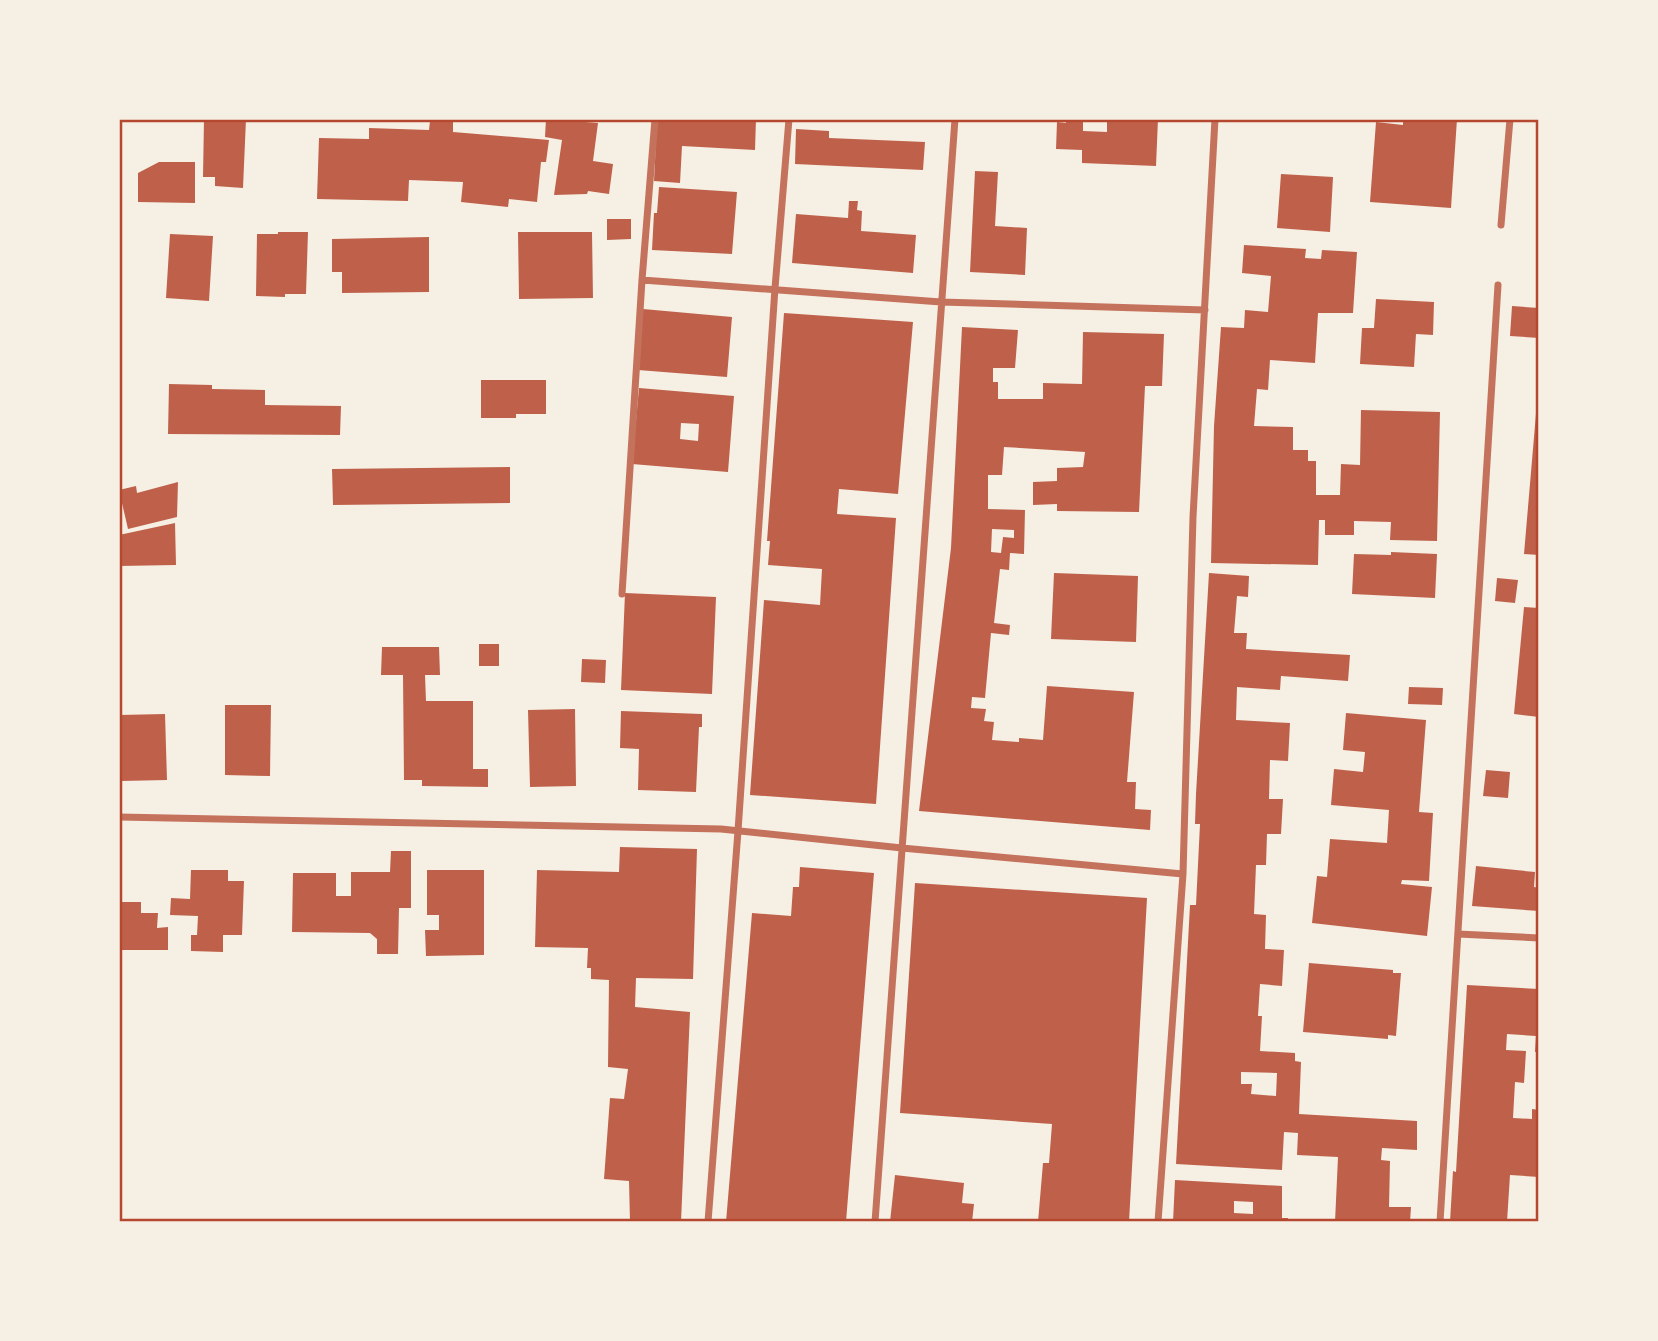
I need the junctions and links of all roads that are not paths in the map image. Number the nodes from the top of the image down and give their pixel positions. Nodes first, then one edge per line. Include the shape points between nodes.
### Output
1 (655, 119) edge
2 (789, 119) edge
3 (955, 119) edge
4 (1215, 119) edge
5 (1510, 119) edge
6 (1501, 225) dead end
7 (642, 280) junction
8 (1498, 285) dead end
9 (775, 288) junction
10 (942, 302) junction
11 (1205, 310) junction
12 (622, 594) dead end
13 (119, 817) edge
14 (738, 831) junction
15 (902, 848) junction
16 (1183, 874) junction
17 (1458, 934) junction
18 (1539, 938) edge
19 (708, 1222) edge
20 (875, 1222) edge
21 (1157, 1222) edge
22 (1440, 1222) edge

1 - 7 street
2 - 9 street
3 - 10 street
4 - 11 street
5 - 6 street
7 - 9 street
7 - 12 street
8 - 17 street
9 - 10 street
9 - 14 street
10 - 11 street
10 - 15 street
11 - 16 street via 1193,517
13 - 14 street
14 - 15 street
14 - 19 street
15 - 16 street
15 - 20 street
16 - 21 street
17 - 18 street
17 - 22 street

